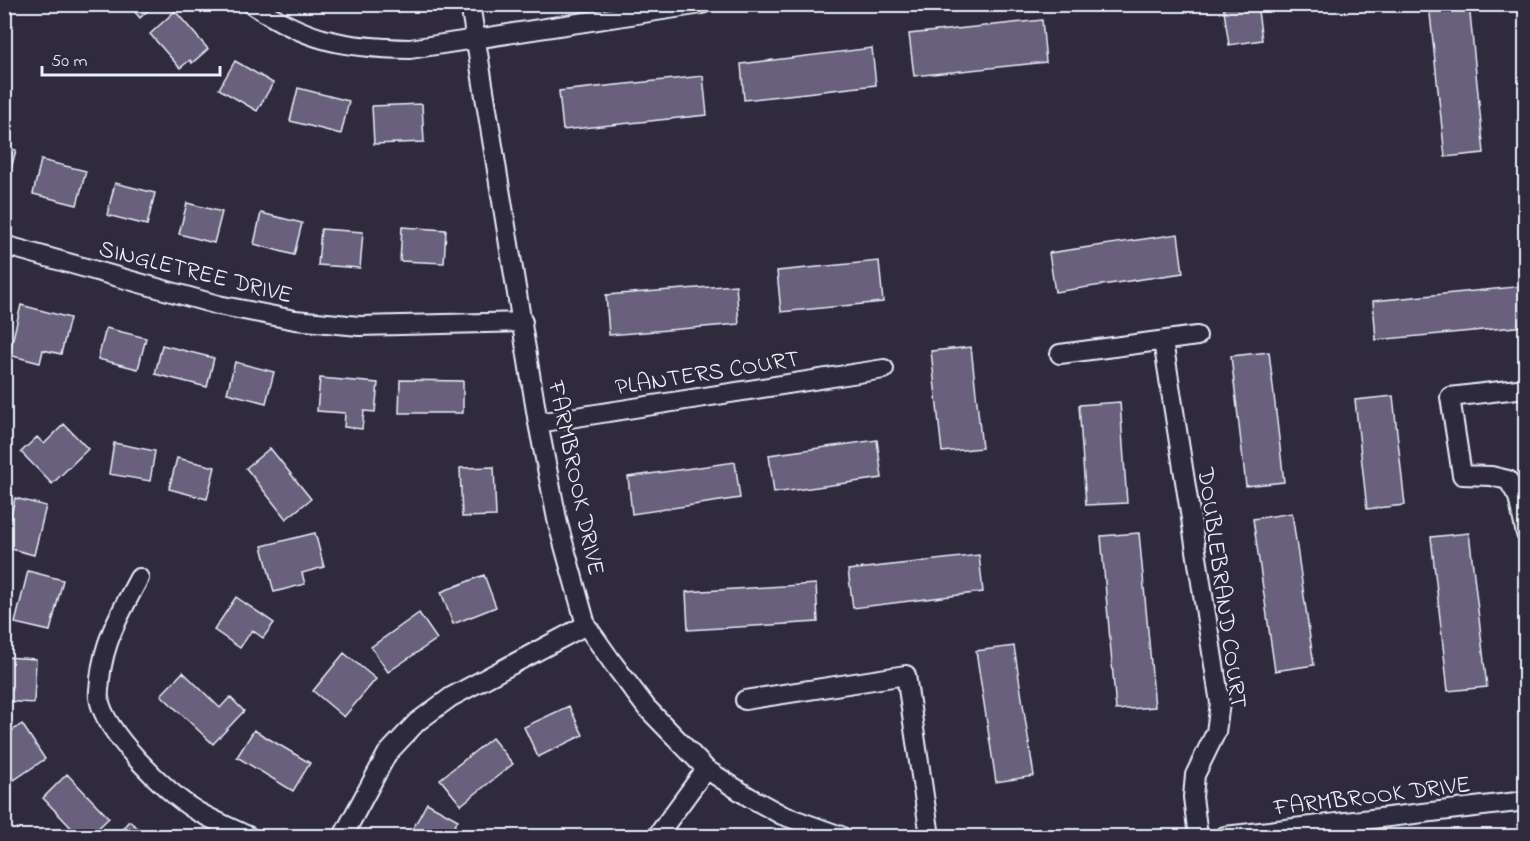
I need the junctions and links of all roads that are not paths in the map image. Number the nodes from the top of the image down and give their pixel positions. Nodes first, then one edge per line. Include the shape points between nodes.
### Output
1 (252, 4) edge
2 (470, 4) edge
3 (702, 4) edge
4 (474, 39) junction
5 (4, 245) edge
6 (523, 322) junction
7 (1197, 336) dead end
8 (1163, 341) junction
9 (1060, 354) dead end
10 (884, 369) dead end
11 (1526, 388) edge
12 (538, 423) junction
13 (1526, 534) edge
14 (139, 578) dead end
15 (586, 625) junction
16 (745, 700) dead end
17 (706, 769) junction
18 (1526, 801) edge
19 (248, 837) edge
20 (343, 837) edge
21 (657, 837) edge
22 (841, 837) edge
23 (930, 837) edge
24 (1198, 837) edge
25 (1225, 837) edge

1 - 4 street via 306,35 372,48 410,49
2 - 4 street, FARMBROOK DRIVE
3 - 4 street
4 - 6 street, FARMBROOK DRIVE
5 - 6 street, SINGLETREE DRIVE via 218,305 294,320 359,326
6 - 12 street, FARMBROOK DRIVE
7 - 8 street
8 - 9 street
8 - 24 street, DOUBLEBRAND COURT via 1220,703 1216,732 1195,776 1193,797
10 - 12 street, PLANTERS COURT
11 - 13 street via 1450,397 1462,475 1508,480 1518,497
12 - 15 street, FARMBROOK DRIVE via 558,524
14 - 19 street via 110,633 101,669 99,698 111,727 163,786 195,810
15 - 17 street, FARMBROOK DRIVE via 646,707
15 - 20 street via 451,697 417,722 387,754
16 - 23 street via 906,675
17 - 21 street
17 - 22 street, FARMBROOK DRIVE via 782,815
18 - 25 street, FARMBROOK DRIVE

